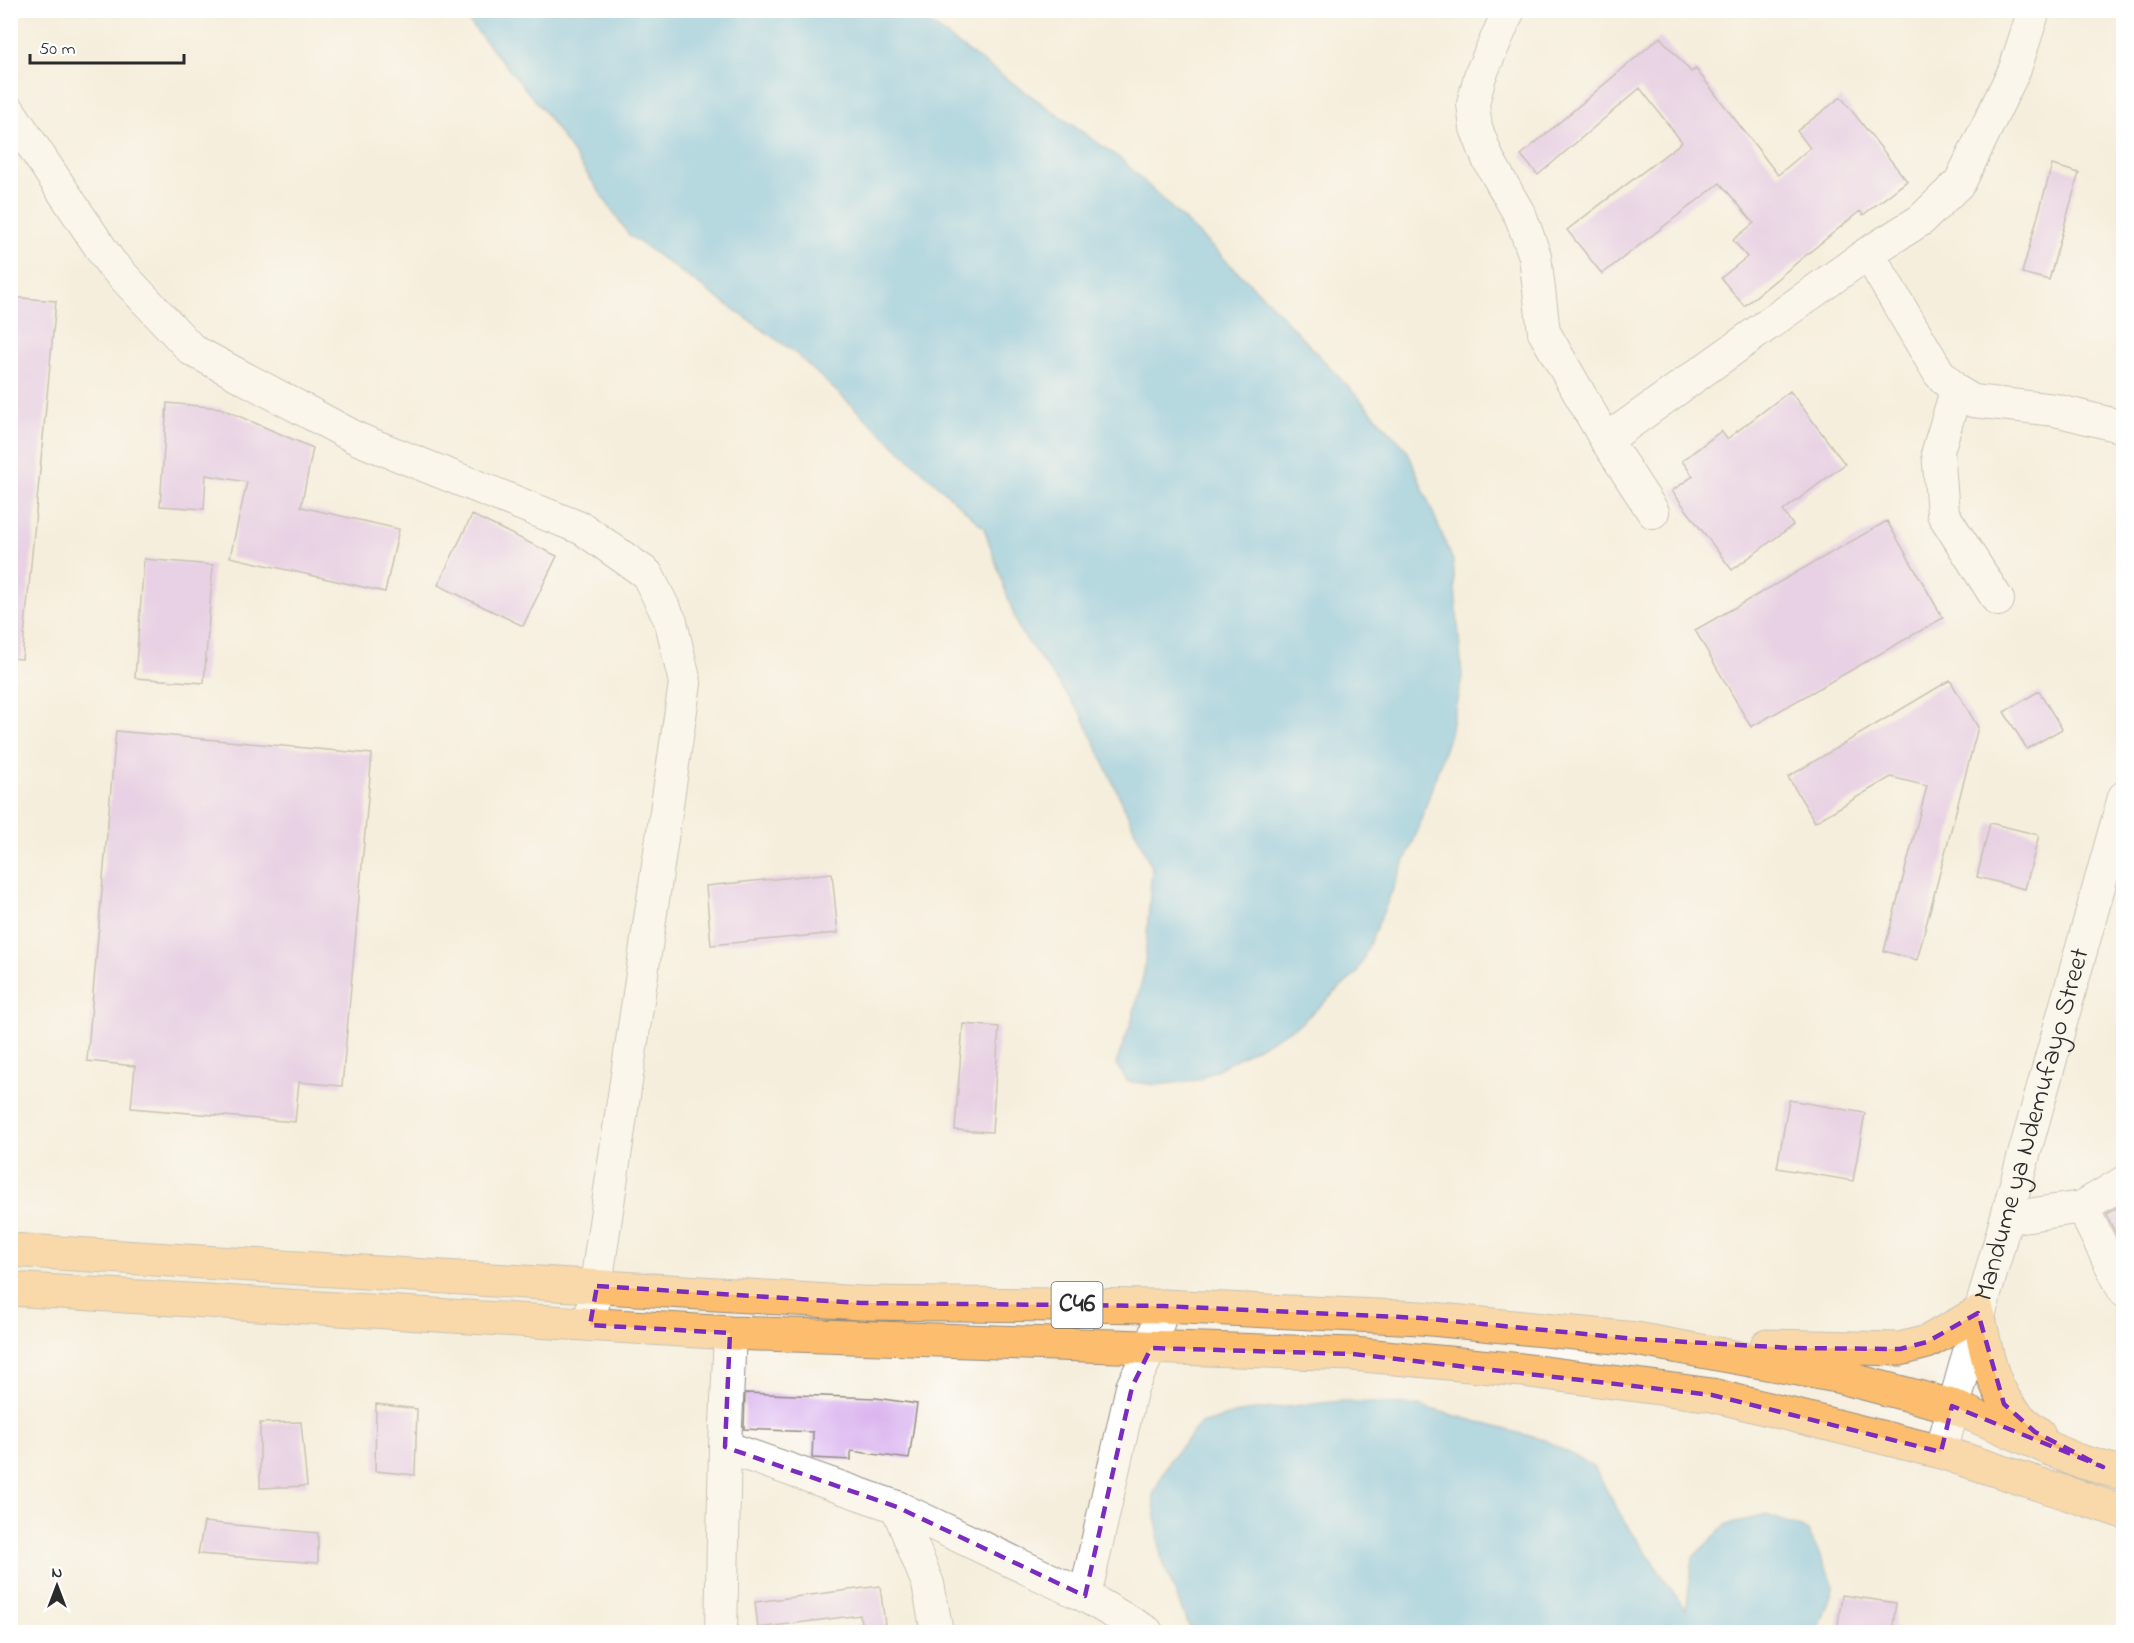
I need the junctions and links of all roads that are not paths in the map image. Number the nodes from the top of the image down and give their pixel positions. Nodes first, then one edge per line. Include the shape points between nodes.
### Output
1 (1509, 10) edge
2 (2034, 10) edge
3 (10, 111) edge
4 (1868, 253) junction
5 (1956, 391) junction
6 (2124, 427) edge
7 (1606, 440) junction
8 (1653, 512) dead end
9 (1998, 600) dead end
10 (2124, 797) edge
11 (2112, 885) edge
12 (2124, 1182) edge
13 (2082, 1207) junction
14 (2008, 1218) junction
15 (10, 1250) edge
16 (597, 1286) junction
17 (10, 1289) edge
18 (2124, 1292) edge
19 (1163, 1306) junction
20 (1978, 1313) junction
21 (590, 1325) junction
22 (730, 1334) junction
23 (1636, 1339) junction
24 (1151, 1348) junction
25 (1952, 1406) junction
26 (725, 1446) junction
27 (1941, 1452) junction
28 (2113, 1470) edge
29 (897, 1507) junction
30 (2124, 1512) edge
31 (1085, 1596) junction
32 (721, 1632) edge
33 (937, 1632) edge
34 (1147, 1632) edge

1 - 7 street via 1480,76 1473,104 1476,128 1488,159 1521,217 1535,256 1544,332
2 - 4 street via 2015,69 1960,182 1921,220
3 - 16 street via 110,262 192,350 358,439 583,529 647,574 672,622 685,683
4 - 5 street via 1939,373
4 - 7 street
5 - 6 street via 1973,401 2055,410
5 - 9 street via 1938,451 1943,514
7 - 8 street
10 - 11 street, Mandume ya Ndemufayo Street
11 - 14 street, Mandume ya Ndemufayo Street
12 - 13 street
13 - 14 street
13 - 18 street
14 - 20 street, Mandume ya Ndemufayo Street
15 - 16 main road, C46
16 - 19 main road, C46 via 861,1303
16 - 21 street
17 - 21 main road, C46
19 - 23 main road, C46 via 1421,1318
19 - 24 street
20 - 23 main road via 1928,1342 1900,1349 1791,1348
20 - 25 street, Mandume ya Ndemufayo Street
20 - 28 main road via 2004,1404 2035,1432
21 - 22 main road, C46
22 - 24 main road, C46
22 - 26 street
23 - 25 main road, C46 via 1837,1376
24 - 27 main road, C46 via 1353,1354 1700,1393
24 - 31 street via 1132,1387
25 - 27 street, Mandume ya Ndemufayo Street
25 - 28 main road, C46 via 2076,1460
26 - 29 street
26 - 32 street
27 - 30 main road, C46
29 - 31 street
29 - 33 street via 928,1584
31 - 34 street

